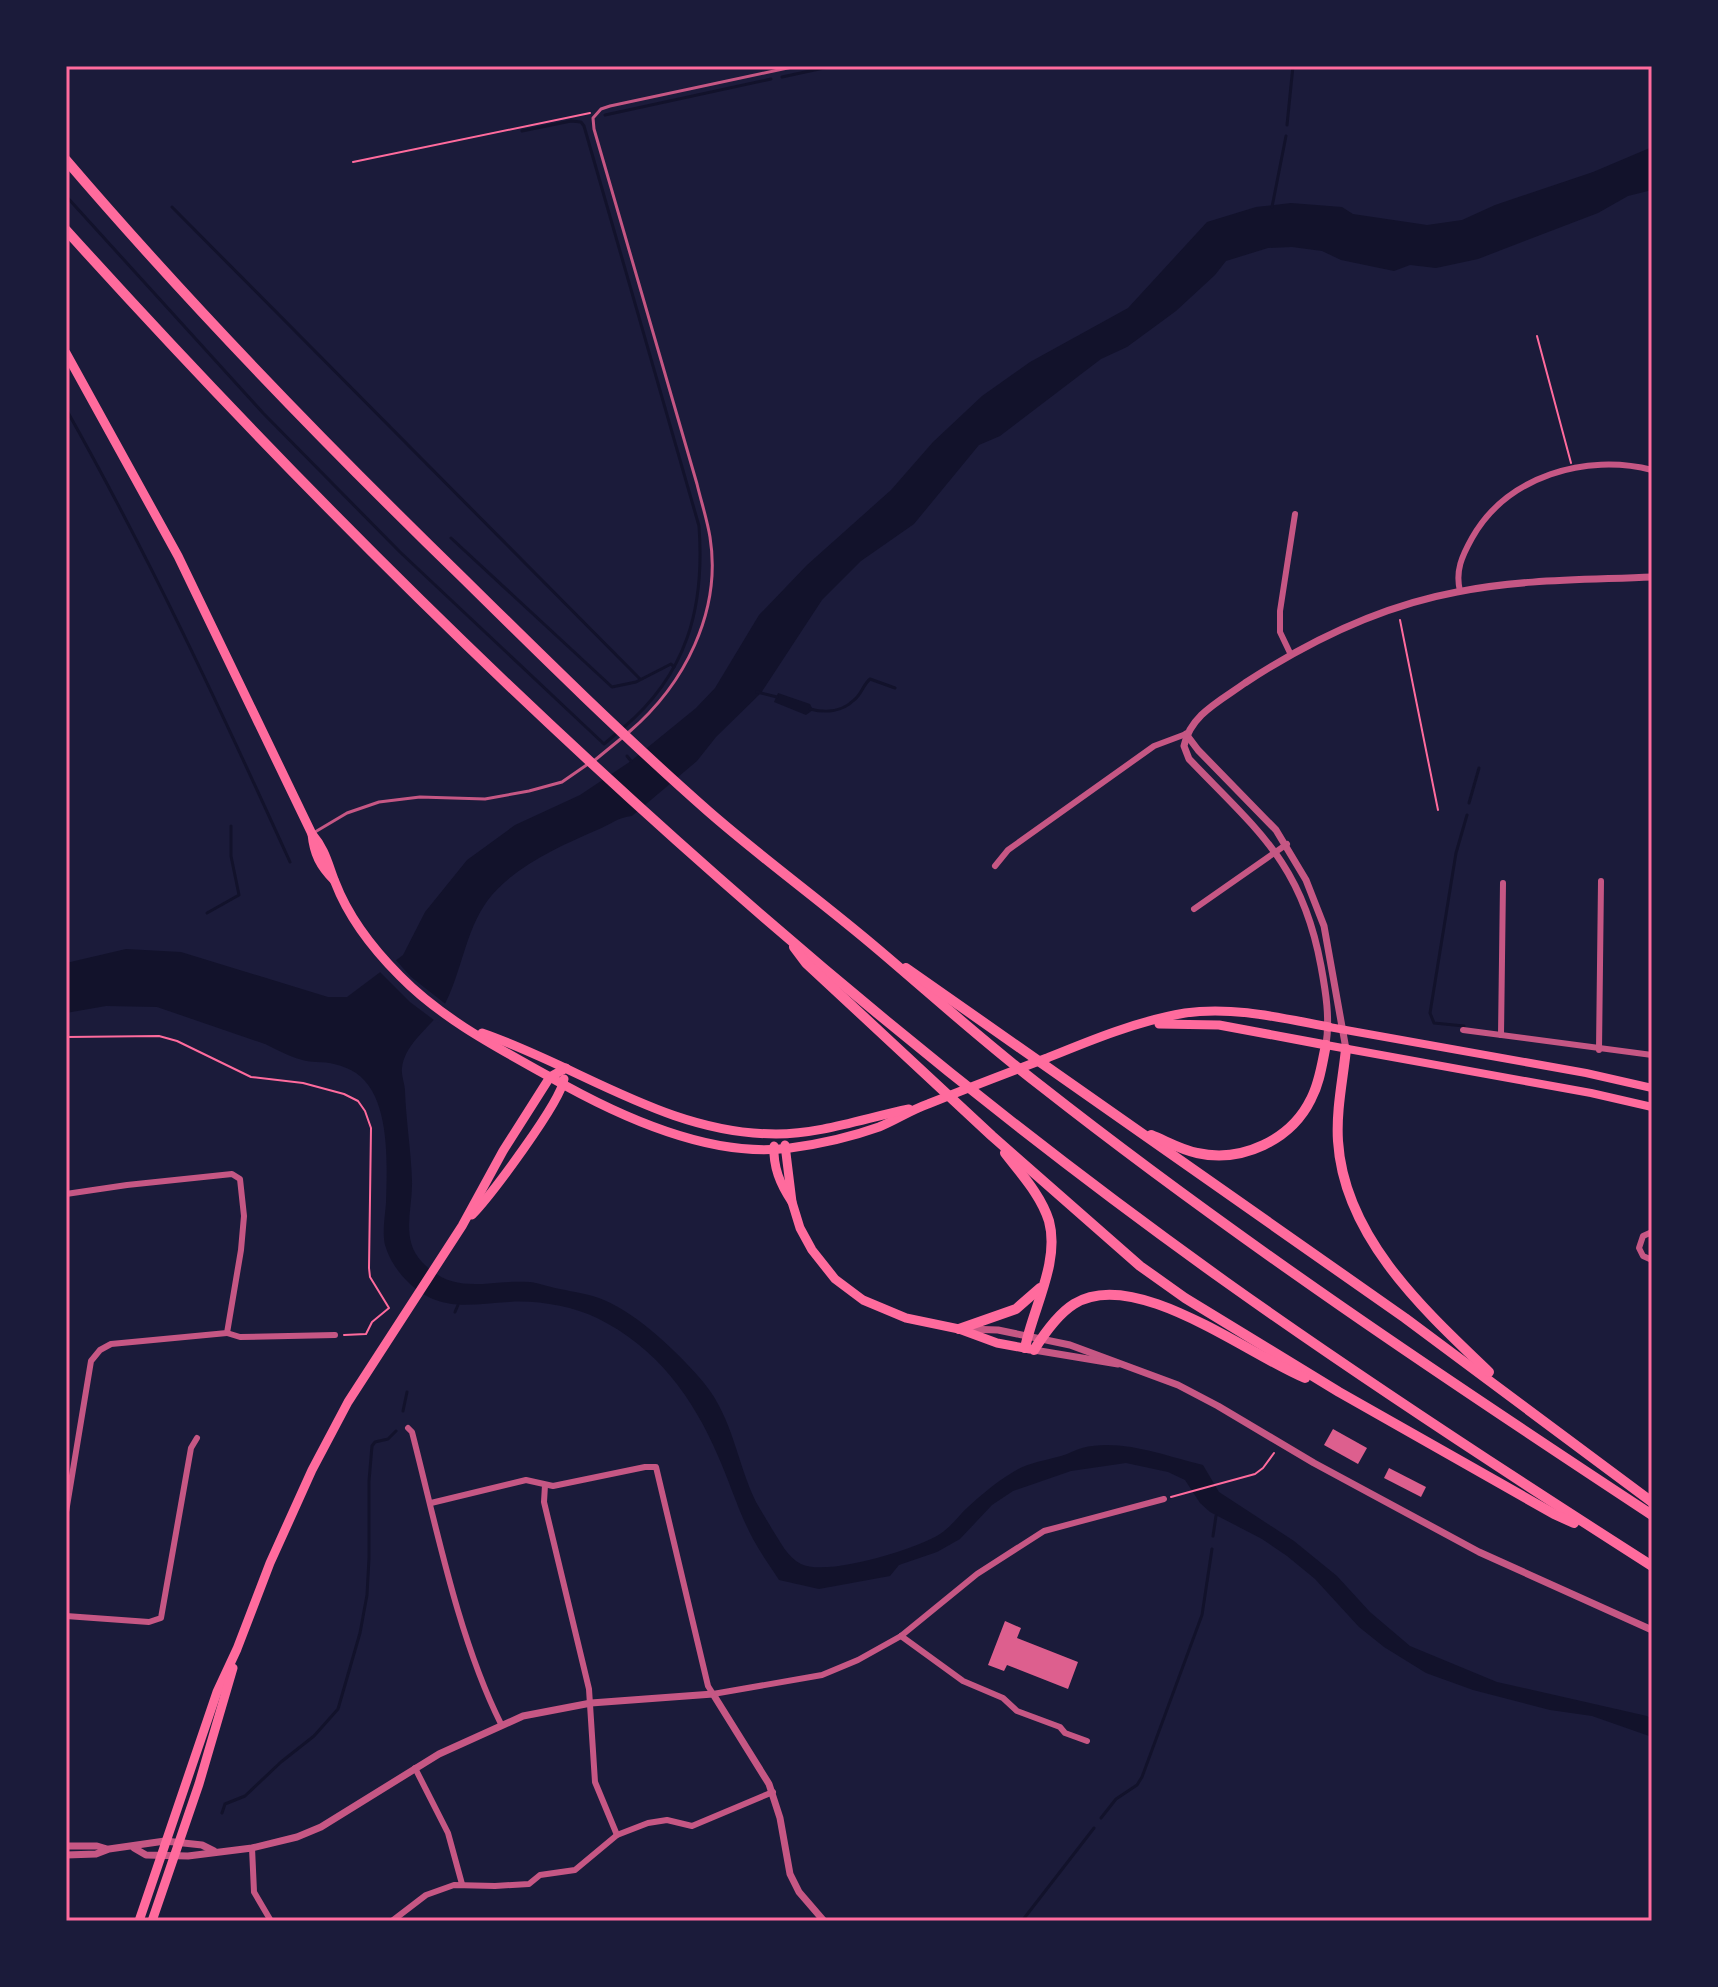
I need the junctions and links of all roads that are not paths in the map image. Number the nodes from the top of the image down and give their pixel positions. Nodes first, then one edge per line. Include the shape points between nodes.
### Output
1 (797, 66) edge
2 (66, 160) edge
3 (66, 230) edge
4 (66, 353) edge
5 (1652, 470) edge
6 (1295, 514) dead end
7 (1652, 577) edge
8 (1460, 591) junction
9 (1291, 655) junction
10 (1186, 734) junction
11 (312, 834) junction
12 (1287, 844) junction
13 (1276, 851) junction
14 (995, 866) dead end
15 (1601, 881) dead end
16 (1503, 883) dead end
17 (1194, 909) dead end
18 (780, 930) junction
19 (881, 952) junction
20 (1143, 1024) junction
21 (1329, 1027) junction
22 (471, 1030) junction
23 (1463, 1030) dead end
24 (1344, 1031) junction
25 (1501, 1035) junction
26 (1326, 1045) junction
27 (1346, 1049) junction
28 (1599, 1050) junction
29 (1652, 1055) edge
30 (566, 1068) junction
31 (550, 1077) junction
32 (563, 1085) junction
33 (1652, 1088) edge
34 (925, 1105) junction
35 (1652, 1107) edge
36 (1130, 1126) junction
37 (777, 1134) junction
38 (992, 1136) junction
39 (773, 1148) junction
40 (788, 1148) junction
41 (66, 1194) edge
42 (792, 1202) junction
43 (462, 1226) junction
44 (1651, 1231) edge
45 (1652, 1260) edge
46 (1041, 1287) junction
47 (959, 1329) junction
48 (227, 1333) junction
49 (335, 1335) road end
50 (1027, 1335) junction
51 (1042, 1338) junction
52 (1029, 1349) junction
53 (1128, 1366) junction
54 (1339, 1392) junction
55 (1519, 1402) junction
56 (408, 1428) dead end
57 (197, 1438) dead end
58 (66, 1452) edge
59 (74, 1453) junction
60 (545, 1485) junction
61 (1164, 1499) dead end
62 (1652, 1502) edge
63 (431, 1503) junction
64 (66, 1512) edge
65 (1652, 1515) edge
66 (1604, 1535) junction
67 (1652, 1566) edge
68 (66, 1616) edge
69 (1652, 1630) edge
70 (901, 1636) junction
71 (237, 1649) junction
72 (713, 1694) junction
73 (591, 1703) junction
74 (501, 1724) junction
75 (1087, 1741) dead end
76 (415, 1768) junction
77 (773, 1792) junction
78 (617, 1835) junction
79 (165, 1841) junction
80 (180, 1841) junction
81 (66, 1846) edge
82 (134, 1848) junction
83 (252, 1848) junction
84 (109, 1849) junction
85 (214, 1851) junction
86 (66, 1855) edge
87 (161, 1856) junction
88 (175, 1856) junction
89 (462, 1884) junction
90 (139, 1921) edge
91 (152, 1921) edge
92 (271, 1921) edge
93 (392, 1921) edge
94 (824, 1921) edge

1 - 11 lane via 595,113 594,129 710,538 708,603 681,672 651,713 562,782 485,799 389,799 347,813
2 - 19 highway via 376,494 711,814
3 - 18 highway via 346,528 583,755
4 - 11 main road via 178,556
5 - 8 street via 1616,464 1572,468 1530,483 1492,511 1475,533 1460,562
6 - 9 street via 1280,611 1280,632
7 - 8 street
8 - 9 street via 1402,605
9 - 10 street via 1207,711
10 - 12 street
10 - 13 street via 1189,759
10 - 14 street via 1154,746 1008,850
11 - 22 main road via 369,939 413,988
12 - 13 street
12 - 24 street via 1324,926
13 - 17 street
13 - 21 street via 1313,930
15 - 28 street
16 - 25 street
18 - 38 highway via 806,963
18 - 66 highway via 995,1107 1222,1279 1408,1409
19 - 36 highway
19 - 65 highway via 1042,1088 1350,1313
20 - 21 main road via 1217,1011
20 - 26 main road via 1219,1025
20 - 34 main road
21 - 24 main road
21 - 26 street
22 - 30 main road
22 - 31 main road
23 - 25 street
24 - 27 street
24 - 33 main road
25 - 28 street
26 - 27 main road
26 - 36 highway via 1305,1110 1286,1131 1256,1148 1228,1155 1198,1153
27 - 35 main road
27 - 55 highway via 1338,1138 1355,1211 1410,1290
28 - 29 street
30 - 31 main road
30 - 32 main road
30 - 37 main road via 680,1118
31 - 32 main road
31 - 43 main road
32 - 39 main road via 661,1130 713,1143
32 - 43 main road via 492,1194
34 - 37 main road via 839,1126
34 - 40 main road via 879,1126
36 - 55 highway
37 - 39 main road
37 - 40 main road
38 - 46 highway via 1048,1219 1051,1247
38 - 54 highway via 1140,1266
39 - 40 main road
39 - 42 main road via 778,1178
40 - 42 main road
41 - 48 street via 237,1176 244,1216
42 - 47 main road via 812,1250 851,1292 906,1318
43 - 71 main road via 348,1402 270,1563
44 - 45 street via 1640,1239 1639,1248
46 - 47 highway via 1016,1309
46 - 50 highway
47 - 50 street
47 - 52 main road
48 - 49 street
48 - 59 street via 111,1344 100,1350 88,1369
50 - 51 street
50 - 52 highway
51 - 52 highway
51 - 53 street
51 - 54 highway via 1074,1304 1118,1293 1156,1303
52 - 53 street
53 - 69 street via 1206,1399 1479,1552
54 - 66 highway via 1554,1514
55 - 62 highway
56 - 63 street
57 - 68 street via 161,1618 149,1622
58 - 59 street
59 - 64 street
60 - 63 street via 526,1480
60 - 72 street via 656,1467
60 - 73 street via 544,1502
61 - 70 street via 1044,1531 977,1574
63 - 74 street via 457,1604
66 - 67 highway
70 - 72 street via 822,1675
70 - 75 street via 963,1681
71 - 79 main road
71 - 80 main road
72 - 73 street
72 - 77 street
73 - 74 street
73 - 78 street via 595,1782
74 - 76 street
76 - 83 street via 321,1827
76 - 89 street via 448,1833
77 - 78 street via 692,1826 658,1820
77 - 94 street via 790,1874
78 - 89 street via 575,1870 540,1875 529,1884
79 - 80 street
79 - 82 street
79 - 87 main road
80 - 85 street
80 - 88 main road
81 - 84 street
82 - 84 street
82 - 87 street
83 - 85 street
83 - 92 street via 254,1892
84 - 86 street
85 - 88 street
87 - 88 street
87 - 90 main road
88 - 91 main road
89 - 93 street via 426,1895

